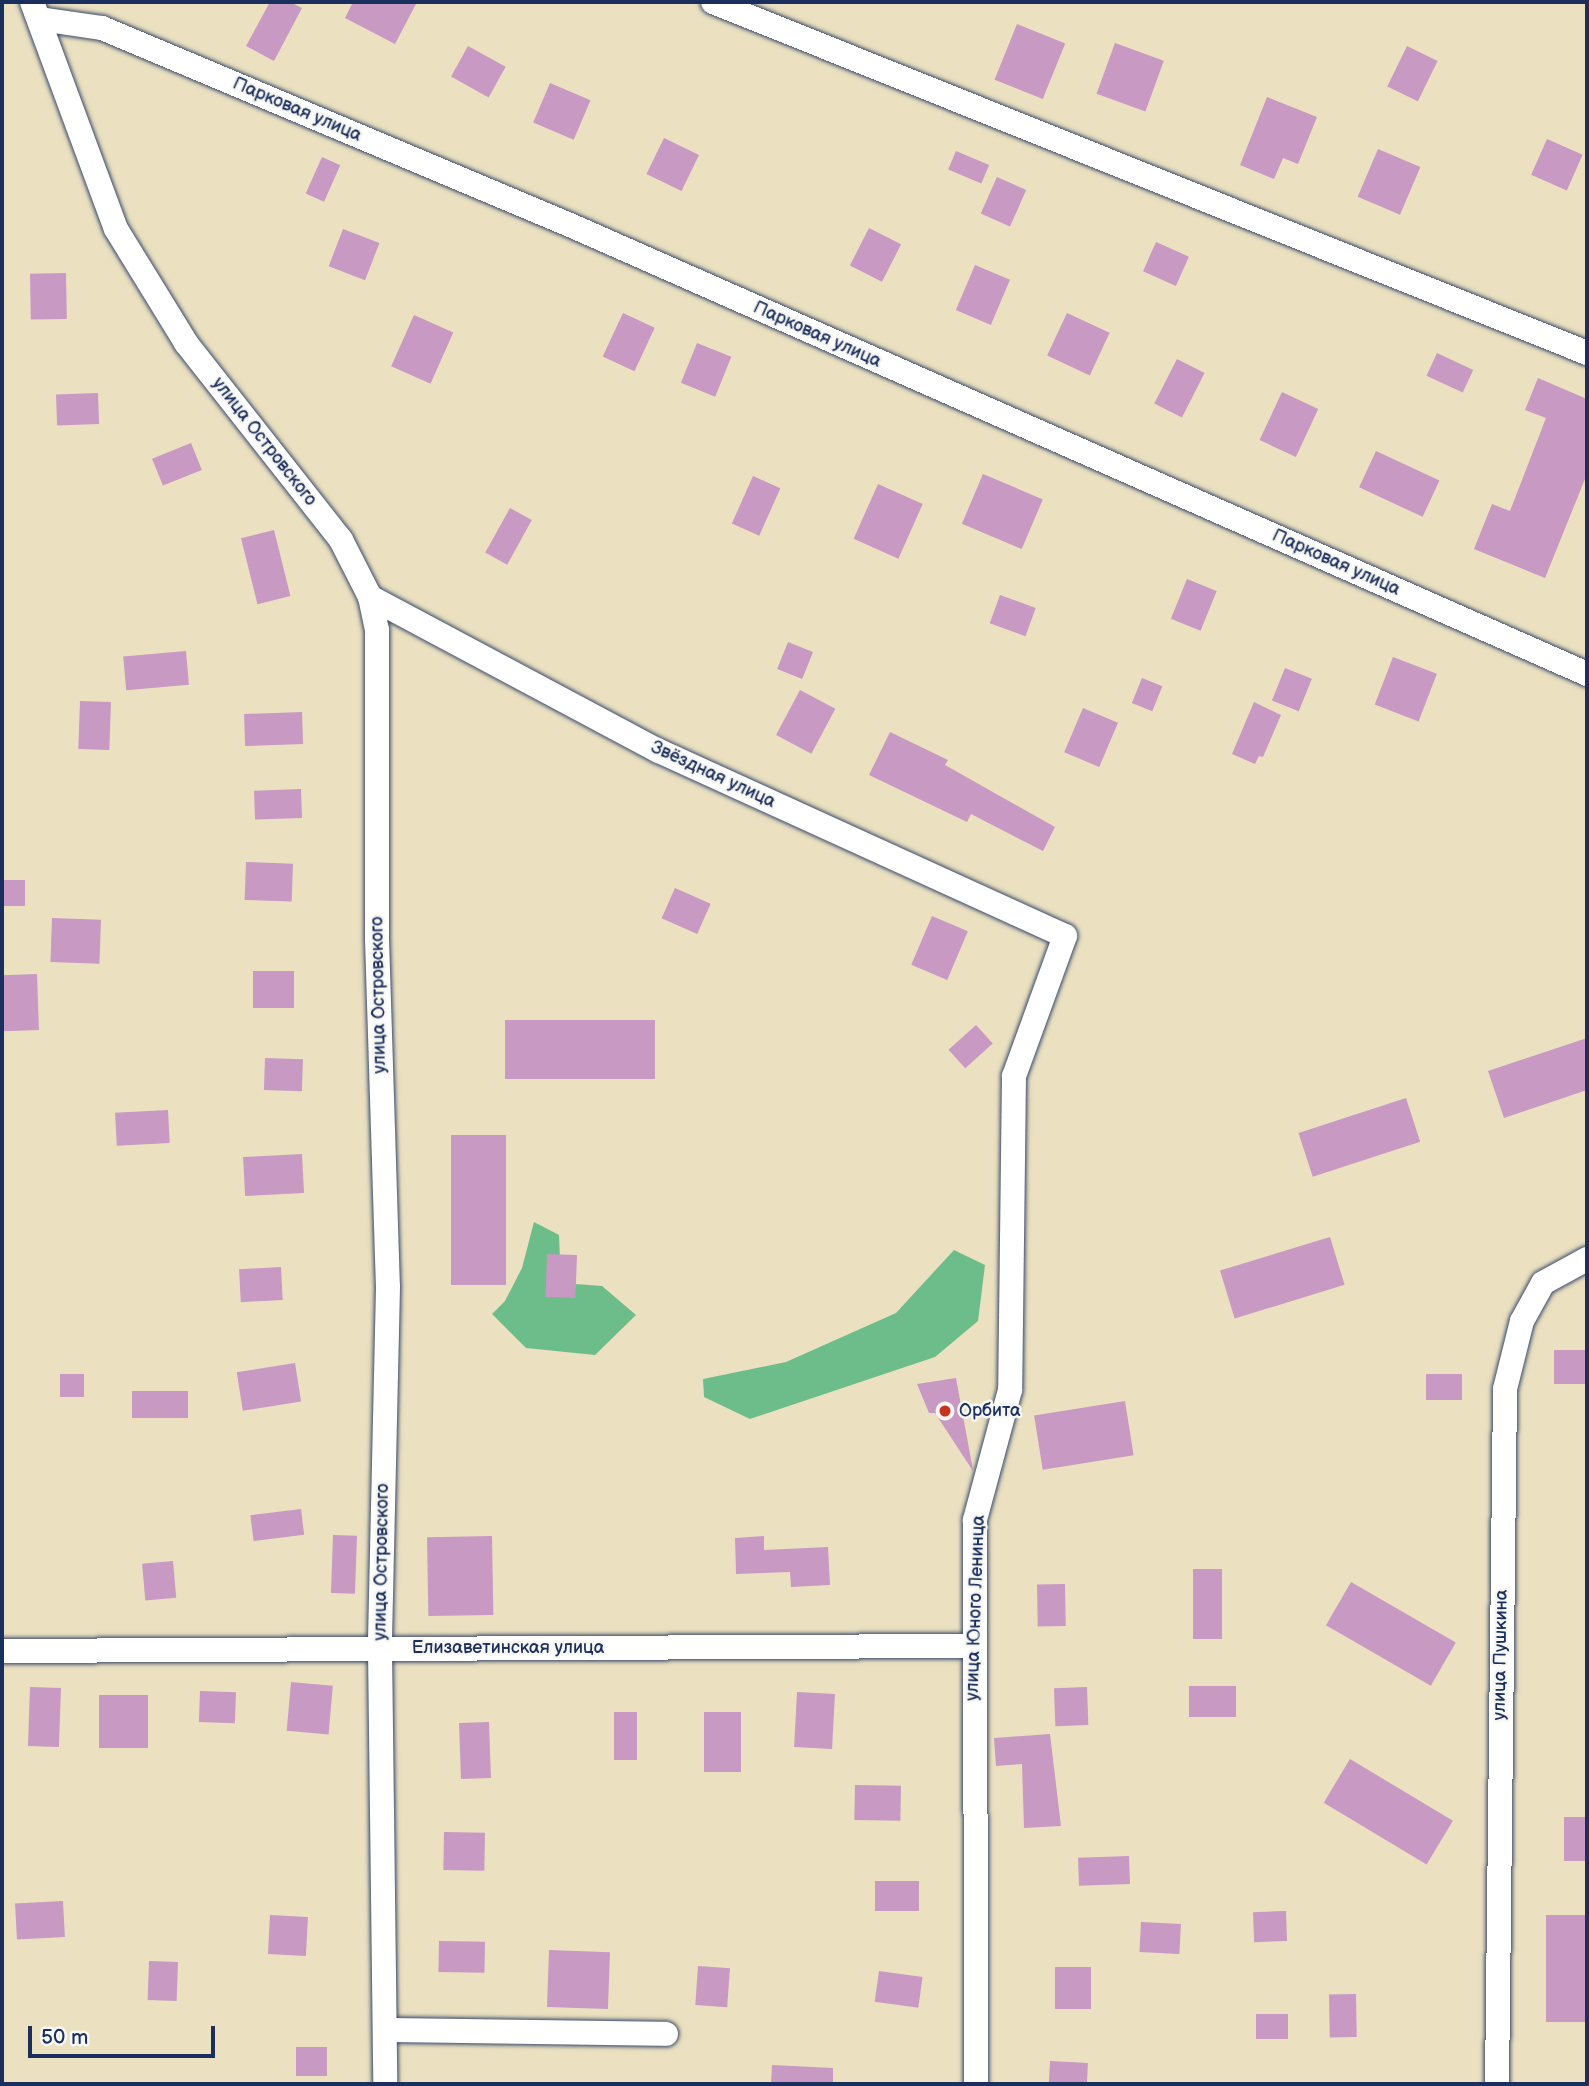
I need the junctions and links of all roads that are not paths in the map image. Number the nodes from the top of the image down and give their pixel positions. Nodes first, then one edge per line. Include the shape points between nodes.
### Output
1 (713, 2) edge
2 (36, 10) edge
3 (1587, 353) edge
4 (370, 597) junction
5 (1587, 674) edge
6 (1065, 936) joint
7 (1587, 1259) edge
8 (972, 1646) junction
9 (380, 1649) junction
10 (2, 1651) edge
11 (385, 2030) junction
12 (666, 2034) dead end
13 (385, 2084) edge
14 (976, 2084) edge
15 (1497, 2084) edge

1 - 3 street
2 - 4 street, улица Островского via 116,229 186,342 341,540
2 - 5 street, Парковая улица via 102,28 557,220
4 - 6 street, Звёздная улица via 659,751
4 - 9 street, улица Островского via 379,662 377,939 388,1287
6 - 8 street, улица Юного Ленинца via 1014,1076 1010,1390 975,1520
7 - 15 street, улица Пушкина via 1542,1283 1522,1321 1505,1389
8 - 9 street, Елизаветинская улица
8 - 14 street, улица Юного Ленинца
9 - 10 street, Елизаветинская улица
9 - 11 street, улица Островского
11 - 12 street
11 - 13 street, улица Островского

